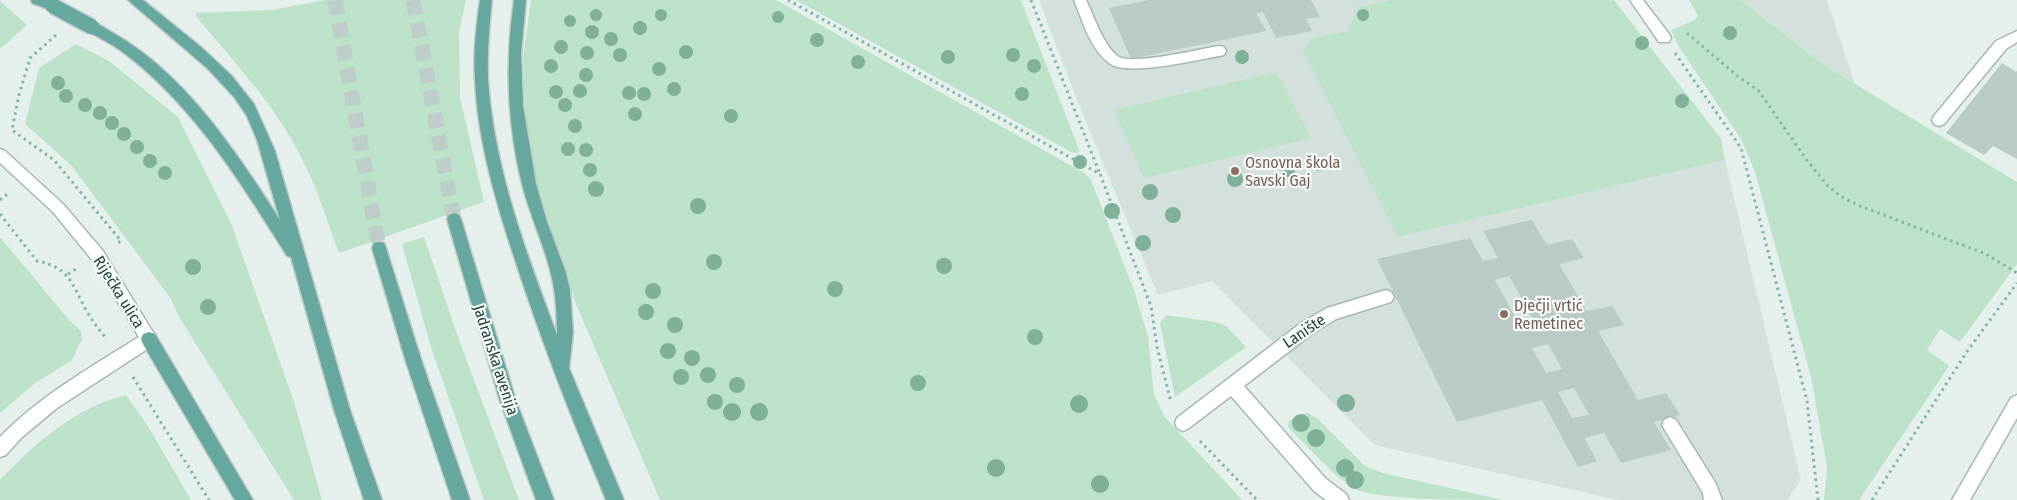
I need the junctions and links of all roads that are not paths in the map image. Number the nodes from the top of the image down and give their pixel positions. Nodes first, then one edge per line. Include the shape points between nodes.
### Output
1 (38, 0) edge
2 (134, 0) edge
3 (486, 0) edge
4 (520, 0) edge
5 (1080, 0) edge
6 (1636, 0) edge
7 (2017, 36) edge
8 (1664, 38) road end
9 (1219, 50) dead end
10 (1939, 120) dead end
11 (0, 155) edge
12 (454, 219) tunnel mouth
13 (379, 248) tunnel mouth
14 (300, 265) junction
15 (1386, 297) dead end
16 (148, 339) junction
17 (562, 370) junction
18 (1233, 386) junction
19 (2017, 404) edge
20 (1183, 423) road end
21 (1670, 425) dead end
22 (0, 449) edge
23 (244, 500) edge
24 (374, 500) edge
25 (461, 500) edge
26 (545, 500) edge
27 (615, 500) edge
28 (1340, 500) edge
29 (1713, 500) edge
30 (1961, 500) edge

1 - 14 main road, bridge via 125,47 153,71 205,124 231,157
2 - 14 main road via 226,79 248,107 268,151
3 - 17 main road via 480,55 488,130 502,194
4 - 17 main road via 513,50 513,85 524,161 536,211 559,278 564,307 566,340
5 - 9 street via 1098,43 1115,61 1134,65
6 - 8 street
7 - 10 street via 2001,45
11 - 16 street, Riječka ulica via 58,208 98,256
12 - 26 main road, Jadranska avenija via 508,401
13 - 25 main road
14 - 24 main road via 342,410
15 - 18 street, Lanište via 1332,313 1279,348
16 - 22 street, Riječka ulica via 83,379
16 - 23 main road
17 - 27 main road
18 - 20 street, Lanište
18 - 28 street via 1320,485
19 - 30 street
21 - 29 street

